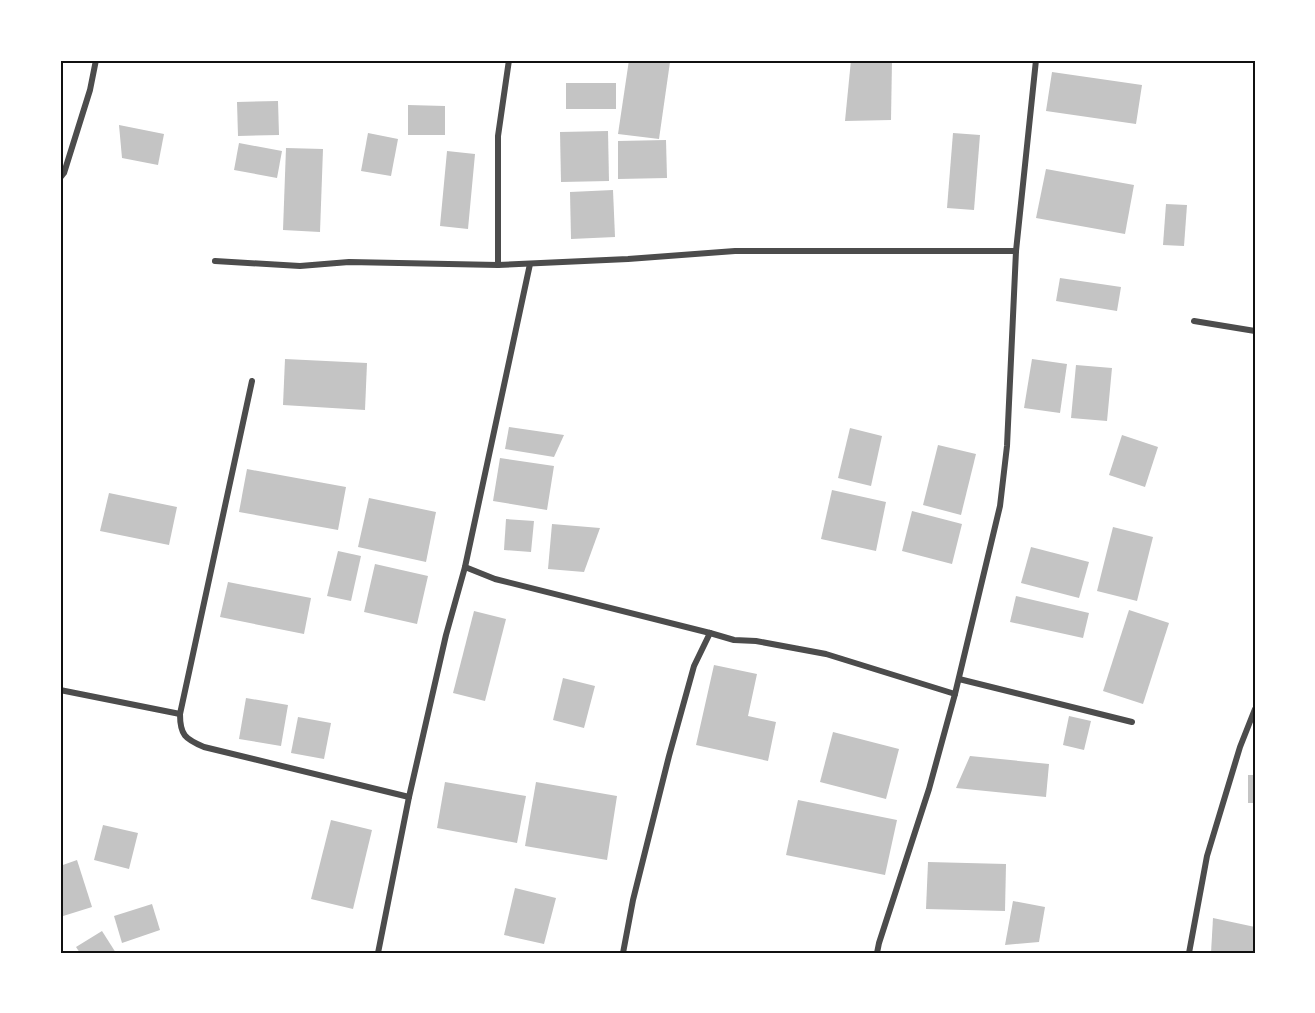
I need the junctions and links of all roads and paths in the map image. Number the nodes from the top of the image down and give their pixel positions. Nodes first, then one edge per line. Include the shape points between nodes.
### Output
1 (96, 60) edge
2 (509, 60) edge
3 (1036, 60) edge
4 (60, 178) edge
5 (1016, 251) junction
6 (215, 261) dead end
7 (530, 264) junction
8 (498, 265) junction
9 (1194, 321) dead end
10 (1255, 331) edge
11 (252, 381) dead end
12 (465, 567) junction
13 (710, 633) junction
14 (959, 679) junction
15 (60, 690) edge
16 (955, 694) junction
17 (1255, 709) edge
18 (180, 714) junction
19 (1132, 722) dead end
20 (409, 797) junction
21 (378, 953) edge
22 (623, 953) edge
23 (877, 953) edge
24 (1190, 953) edge

1 - 4 street via 90,90
2 - 8 street via 498,136
3 - 5 street
5 - 7 street via 735,251
5 - 14 street via 1007,446 1000,506
6 - 8 street via 300,266 349,262
7 - 8 street
7 - 12 street
9 - 10 street
11 - 18 street
12 - 13 street via 495,579
12 - 20 street
13 - 16 street via 826,654
13 - 22 street via 694,666 669,756
14 - 16 street
14 - 19 street
15 - 18 street
16 - 23 street
17 - 24 street via 1208,856
18 - 20 street via 180,728 189,741 204,747
20 - 21 street

